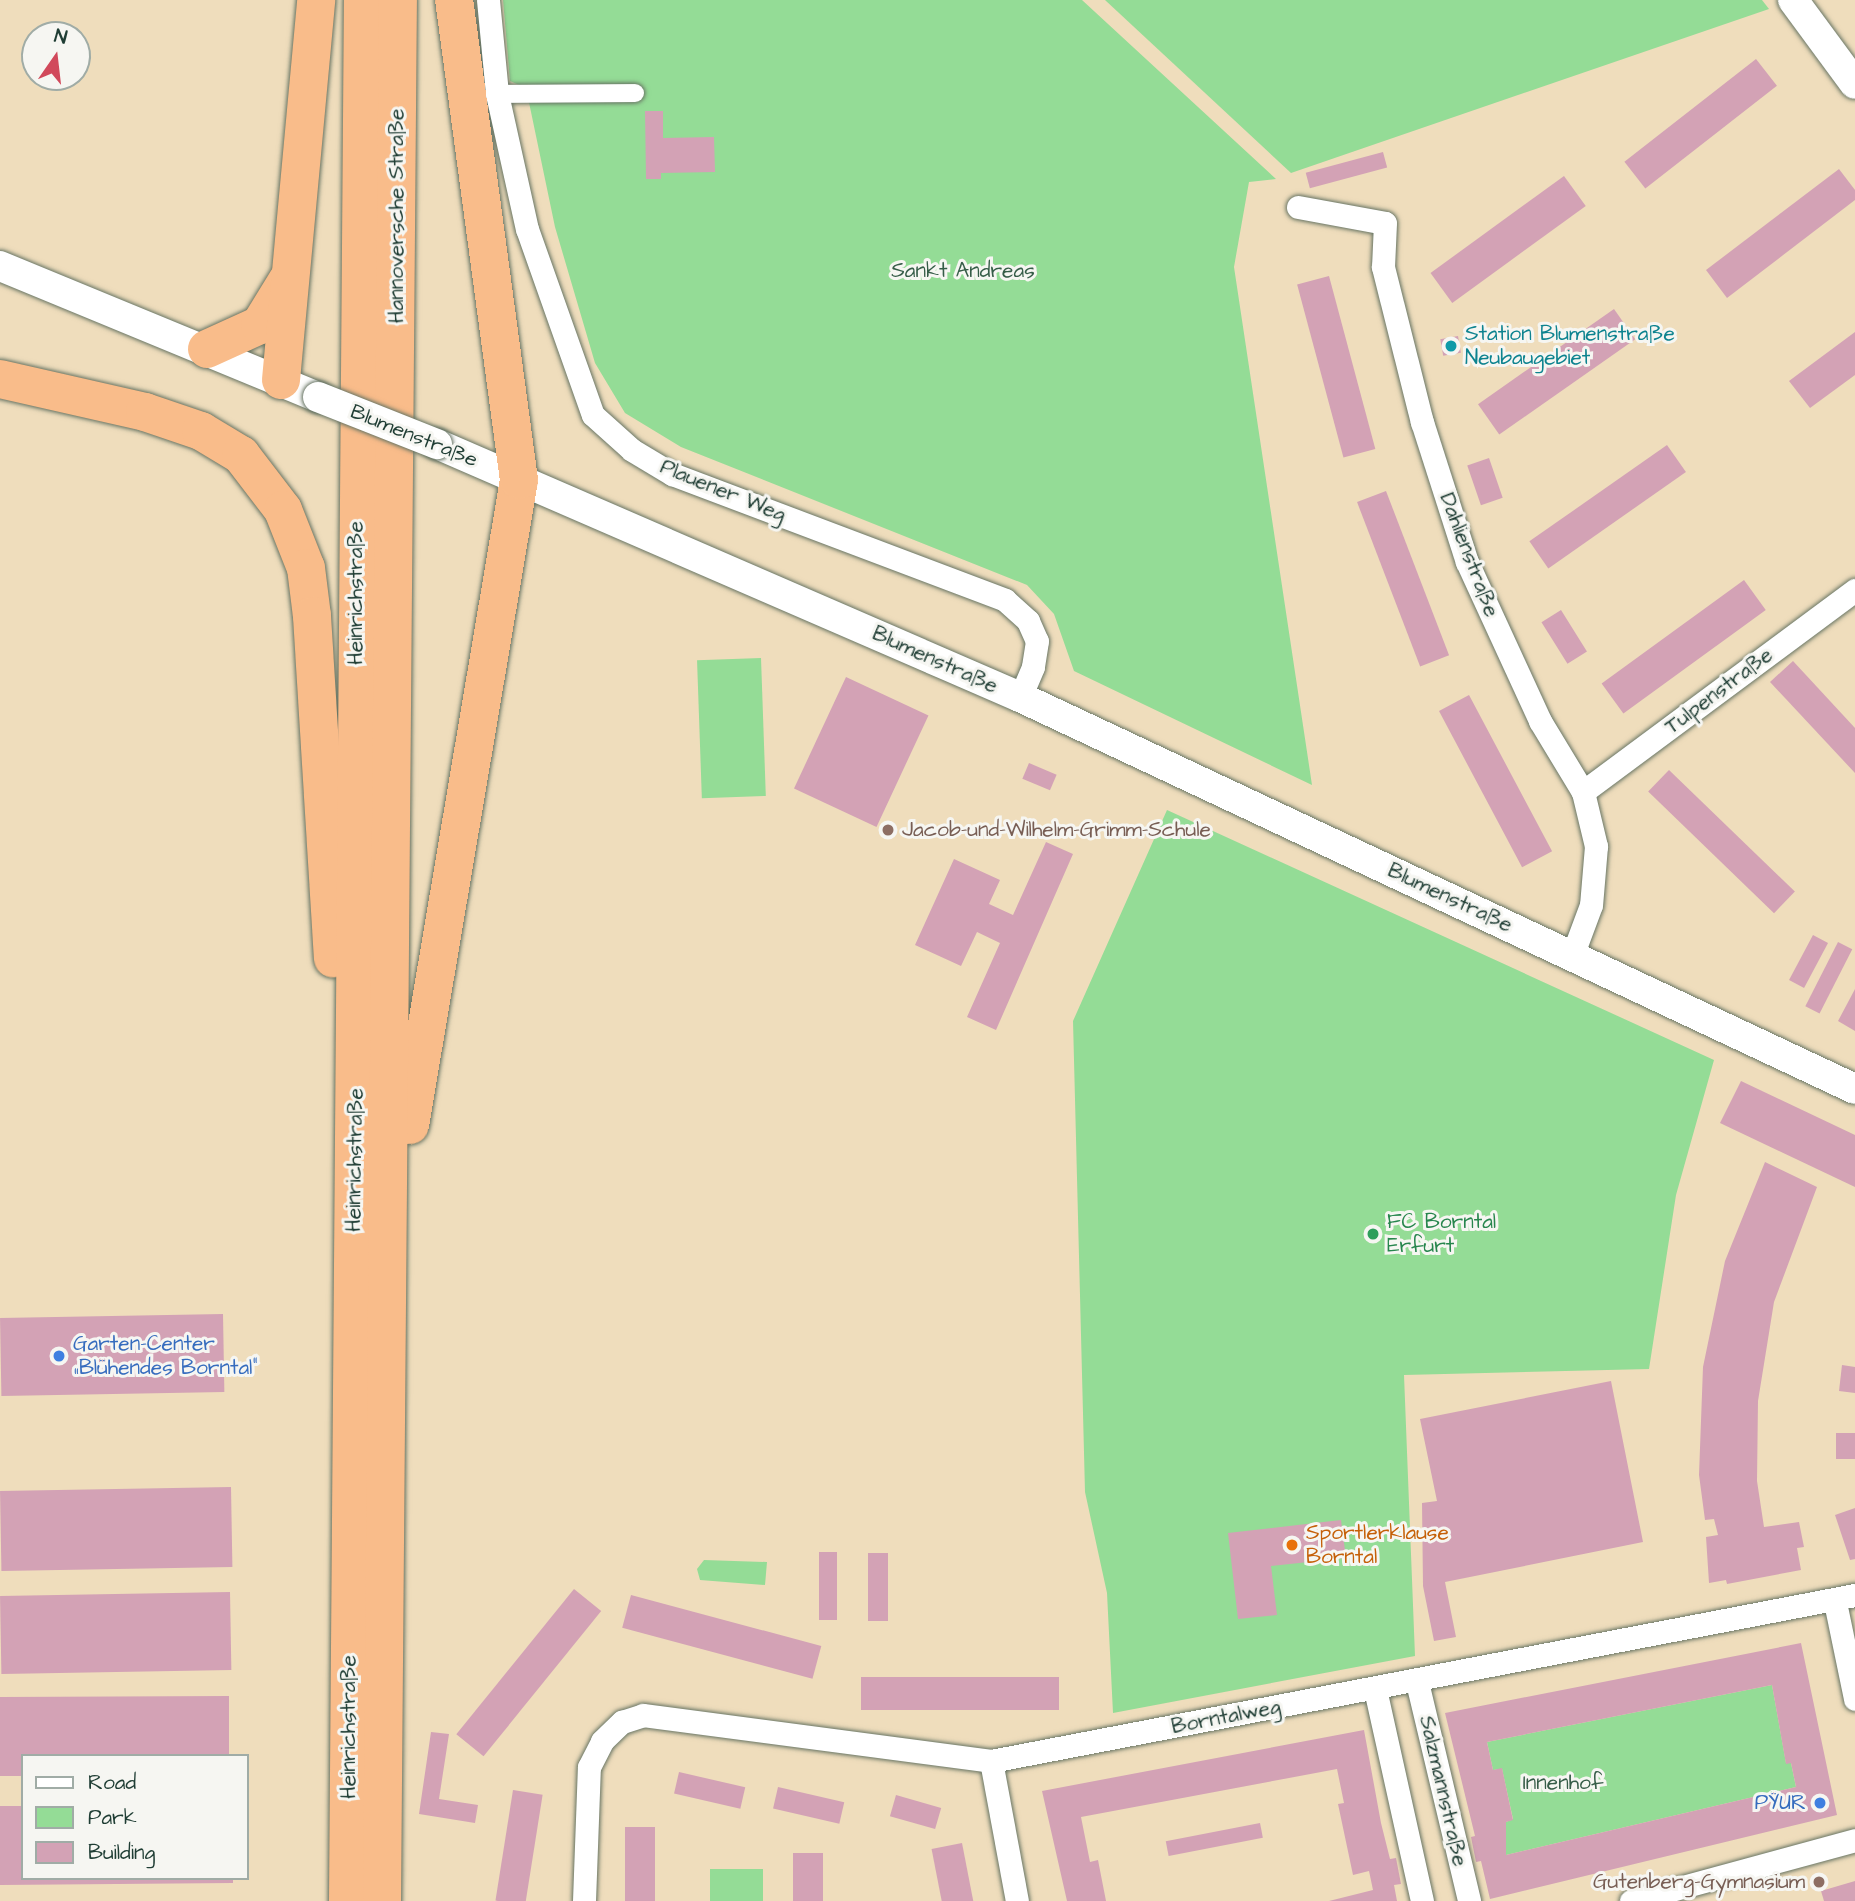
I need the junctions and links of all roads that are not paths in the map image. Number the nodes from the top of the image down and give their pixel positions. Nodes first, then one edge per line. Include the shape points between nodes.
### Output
1 (316, 0) edge
2 (363, 0) edge
3 (398, 0) edge
4 (454, 0) edge
5 (488, 0) edge
6 (1793, 0) edge
7 (1855, 84) edge
8 (635, 93) dead end
9 (497, 94) junction
10 (1298, 207) dead end
11 (0, 266) edge
12 (290, 276) junction
13 (207, 349) junction
14 (0, 379) edge
15 (281, 380) junction
16 (358, 420) joint
17 (396, 433) joint
18 (519, 480) junction
19 (1855, 590) edge
20 (1020, 697) junction
21 (1583, 792) junction
22 (1572, 956) junction
23 (357, 1059) junction
24 (1855, 1089) edge
25 (390, 1225) junction
26 (1845, 1599) edge
27 (1416, 1682) junction
28 (1376, 1689) junction
29 (1855, 1699) edge
30 (991, 1761) junction
31 (1855, 1840) edge
32 (348, 1901) edge
33 (382, 1901) edge
34 (584, 1901) edge
35 (1017, 1901) edge
36 (1422, 1901) edge
37 (1469, 1901) edge
38 (1631, 1901) edge

1 - 12 highway
2 - 16 highway, Hannoversche Straße
3 - 17 highway, Hannoversche Straße
4 - 18 highway
5 - 9 street, Plauener Weg
6 - 7 street
8 - 9 street
9 - 20 street, Plauener Weg via 527,229 593,415 632,450 672,474 1004,600 1028,621 1037,641
10 - 21 street, Dahlienstraße via 1385,223 1383,267 1422,422 1467,562 1540,721
11 - 13 street, Blumenstraße
12 - 13 highway via 260,325
12 - 15 highway
13 - 15 street, Blumenstraße
14 - 23 highway via 145,412 201,431 241,455 283,510 306,568 312,616 338,1031
15 - 18 street, Blumenstraße, bridge
16 - 23 highway, Heinrichstraße
17 - 25 highway, Heinrichstraße
18 - 20 street, Blumenstraße
18 - 25 highway via 403,1173
19 - 21 street, Tulpenstraße
20 - 22 street, Blumenstraße
21 - 22 street, Dahlienstraße via 1596,846 1591,905
22 - 24 street, Blumenstraße
23 - 32 highway, Heinrichstraße
25 - 33 highway, Heinrichstraße
26 - 27 street, Borntalweg
26 - 29 street
27 - 28 street, Borntalweg
27 - 37 street, Salzmannstraße
28 - 30 street, Borntalweg
28 - 36 street, Salzmannstraße
30 - 34 street, Borntalweg via 643,1715 622,1722 601,1741 589,1767
30 - 35 street
31 - 38 street

